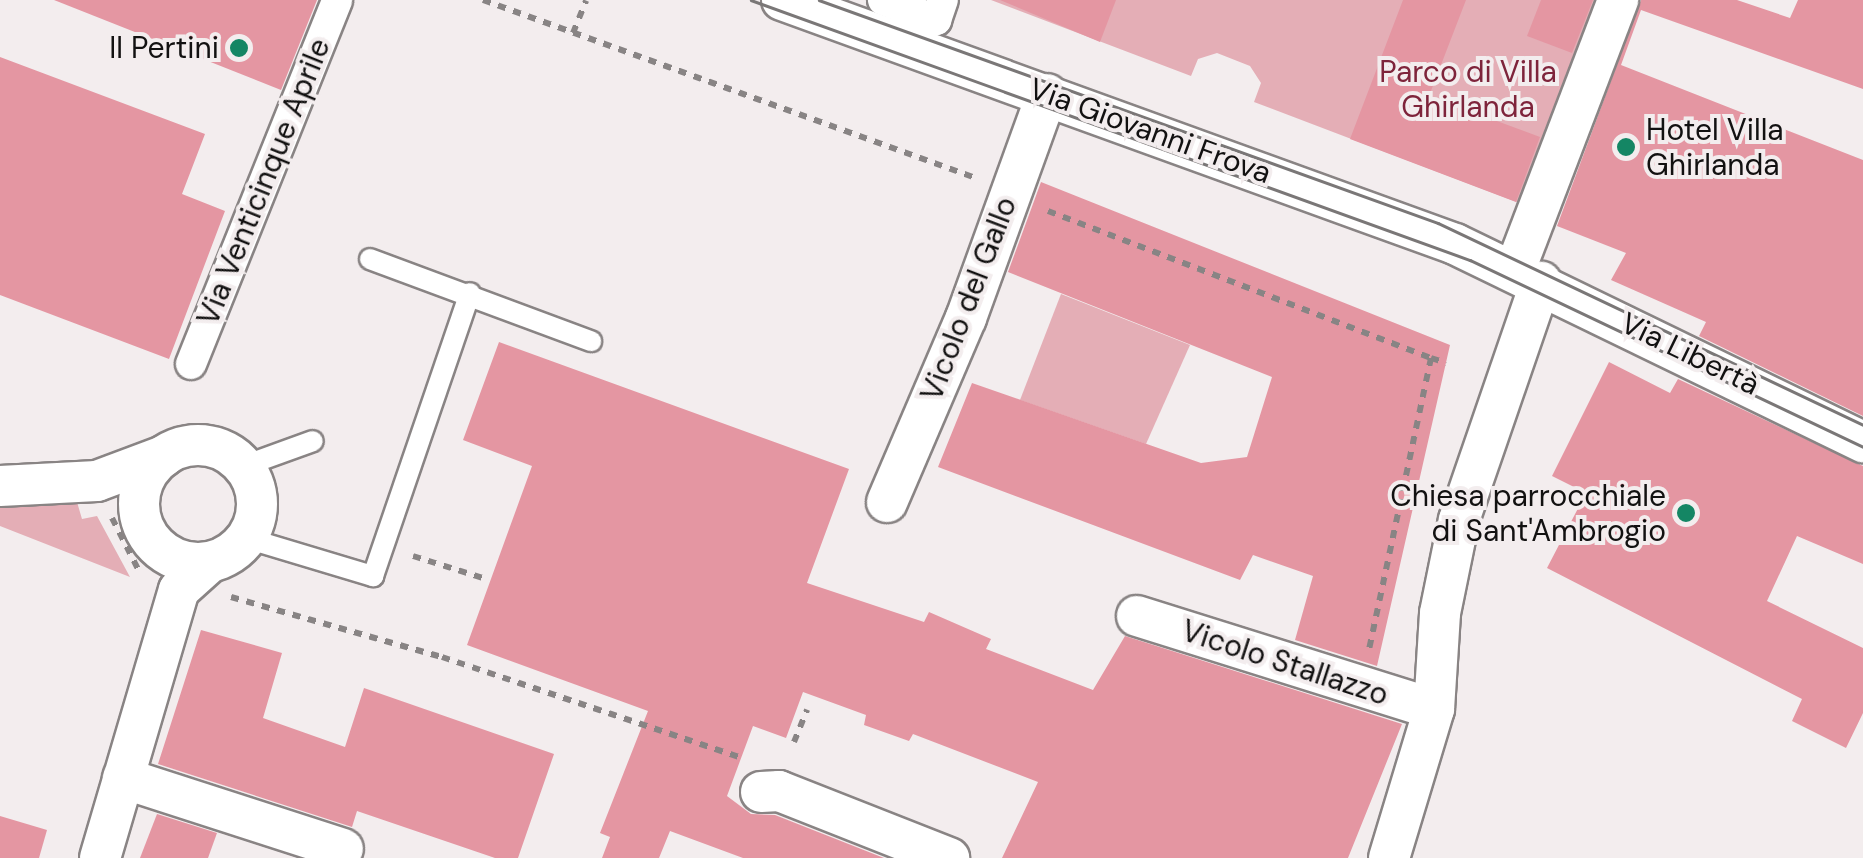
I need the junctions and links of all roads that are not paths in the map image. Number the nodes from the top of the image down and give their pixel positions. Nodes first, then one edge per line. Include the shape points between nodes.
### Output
1 (337, 0) edge
2 (782, 0) edge
3 (883, 0) edge
4 (944, 0) edge
5 (1618, 0) edge
6 (1047, 94) junction
7 (370, 259) dead end
8 (1528, 276) junction
9 (470, 293) junction
10 (590, 341) dead end
11 (190, 364) dead end
12 (313, 441) dead end
13 (1863, 442) edge
14 (164, 456) junction
15 (244, 466) junction
16 (0, 486) edge
17 (886, 502) dead end
18 (246, 538) junction
19 (213, 581) junction
20 (1137, 616) dead end
21 (1434, 709) junction
22 (756, 776) road end
23 (123, 778) junction
24 (343, 849) dead end
25 (100, 858) edge
26 (948, 858) edge
27 (1388, 858) edge

1 - 11 street, Via Venticinque Aprile
2 - 6 street, Via Giovanni Frova
3 - 4 street via 936,20
5 - 8 street
6 - 8 street, Via Giovanni Frova
6 - 17 street, Vicolo del Gallo via 1021,198
7 - 9 lane
8 - 13 street, Via Libertà
8 - 21 street via 1459,520 1440,613
9 - 10 lane
9 - 18 lane via 373,576
12 - 15 lane
14 - 15 street via 209,446
14 - 16 street via 98,481
14 - 19 street via 143,485 143,526 169,556
15 - 18 street via 258,505
18 - 19 street
19 - 23 street via 179,590
20 - 21 street, Vicolo Stallazzo
21 - 27 street
22 - 26 street
23 - 24 street
23 - 25 street

